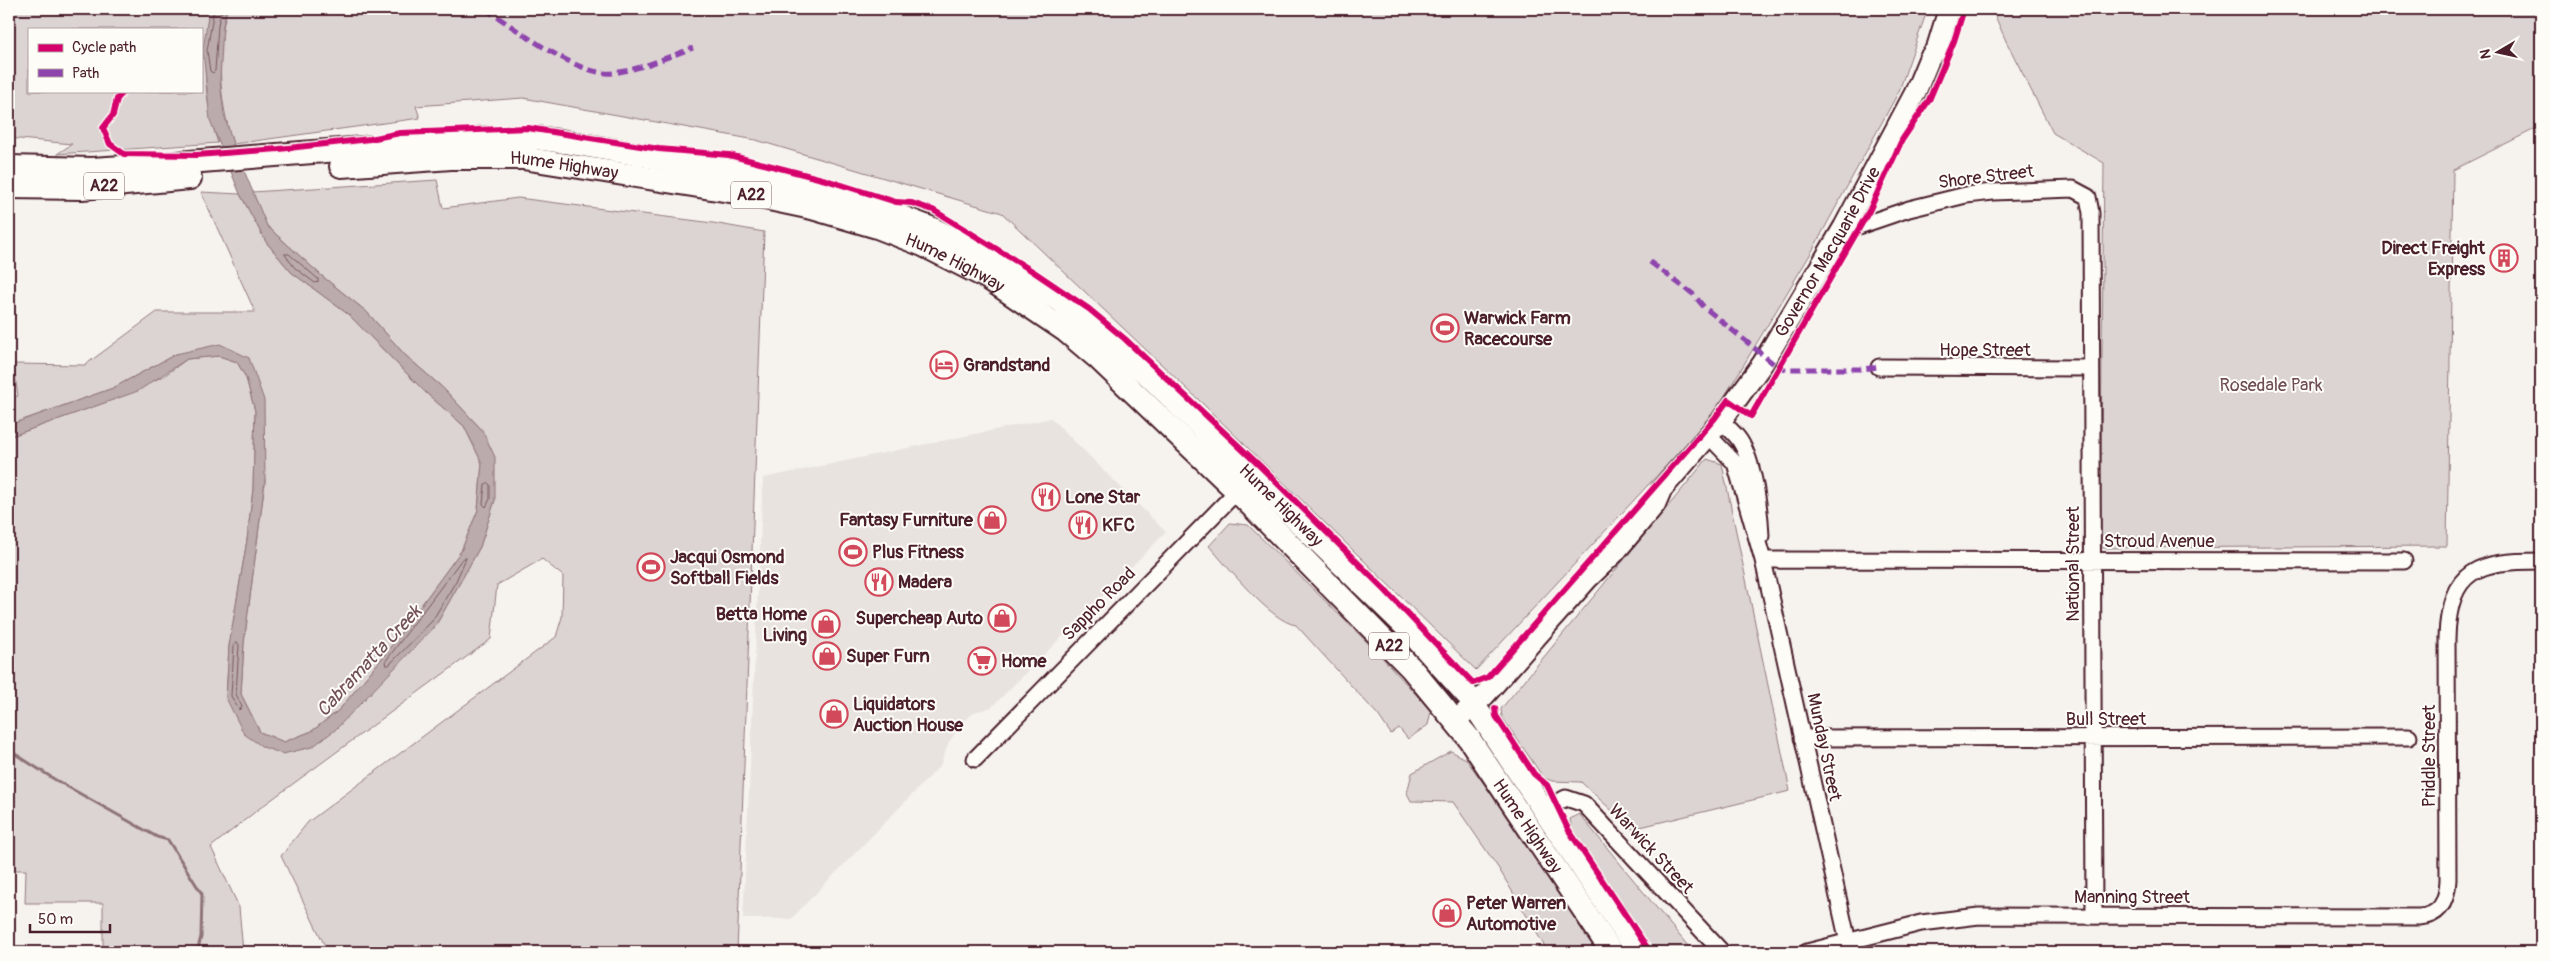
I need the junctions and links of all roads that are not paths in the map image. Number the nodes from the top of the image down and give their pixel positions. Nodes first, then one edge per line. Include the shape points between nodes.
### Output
1 (1941, 9) edge
2 (1949, 9) edge
3 (1929, 59) junction
4 (9, 167) edge
5 (197, 170) junction
6 (9, 187) edge
7 (2090, 213) joint
8 (1844, 227) junction
9 (1878, 367) dead end
10 (2091, 368) junction
11 (1719, 432) junction
12 (1244, 484) junction
13 (2092, 559) junction
14 (1763, 560) junction
15 (2404, 561) dead end
16 (2541, 561) edge
17 (1475, 704) junction
18 (1456, 720) junction
19 (2409, 737) dead end
20 (1802, 738) junction
21 (2092, 738) junction
22 (975, 759) dead end
23 (1543, 810) junction
24 (2448, 891) joint
25 (2094, 915) junction
26 (1848, 942) junction
27 (1612, 952) edge
28 (1638, 952) edge
29 (1722, 952) edge
30 (1807, 952) edge

1 - 3 main road, Governor Macquarie Drive
2 - 3 main road, Governor Macquarie Drive via 1937,48
3 - 8 main road, Governor Macquarie Drive via 1915,93
4 - 5 highway, Hume Highway / A22
5 - 6 highway, Hume Highway / A22 via 82,188
5 - 12 highway, Hume Highway / A22 via 282,163 523,158 737,182 877,227 923,245 988,278 1066,331
7 - 8 street, Shore Street via 2088,198 2073,189 2041,188 1966,195 1858,226
7 - 10 street, National Street
8 - 11 main road, Governor Macquarie Drive
9 - 10 street, Hope Street
10 - 13 street, National Street
11 - 14 street, Munday Street via 1744,449 1760,514
11 - 17 main road, Governor Macquarie Drive via 1661,490 1655,504 1614,553
12 - 17 highway, Hume Highway / A22 via 1405,626
12 - 18 highway, Hume Highway / A22
12 - 22 street, Sappho Road
13 - 14 street, Stroud Avenue
13 - 15 street, Stroud Avenue
13 - 21 street, National Street
14 - 20 street, Munday Street
16 - 24 street, Priddle Street via 2503,562 2475,570 2456,592 2448,621
17 - 18 main road, Governor Macquarie Drive
17 - 23 highway, Hume Highway / A22
18 - 27 highway, Hume Highway / A22
19 - 21 street, Bull Street
20 - 21 street, Bull Street
20 - 26 street, Munday Street
21 - 25 street, National Street
23 - 28 highway, Hume Highway / A22
23 - 29 street, Warwick Street via 1566,798 1584,804
24 - 25 street, Manning Street via 2440,908 2427,917
25 - 26 street, Manning Street via 1948,918
26 - 30 street, Manning Street

